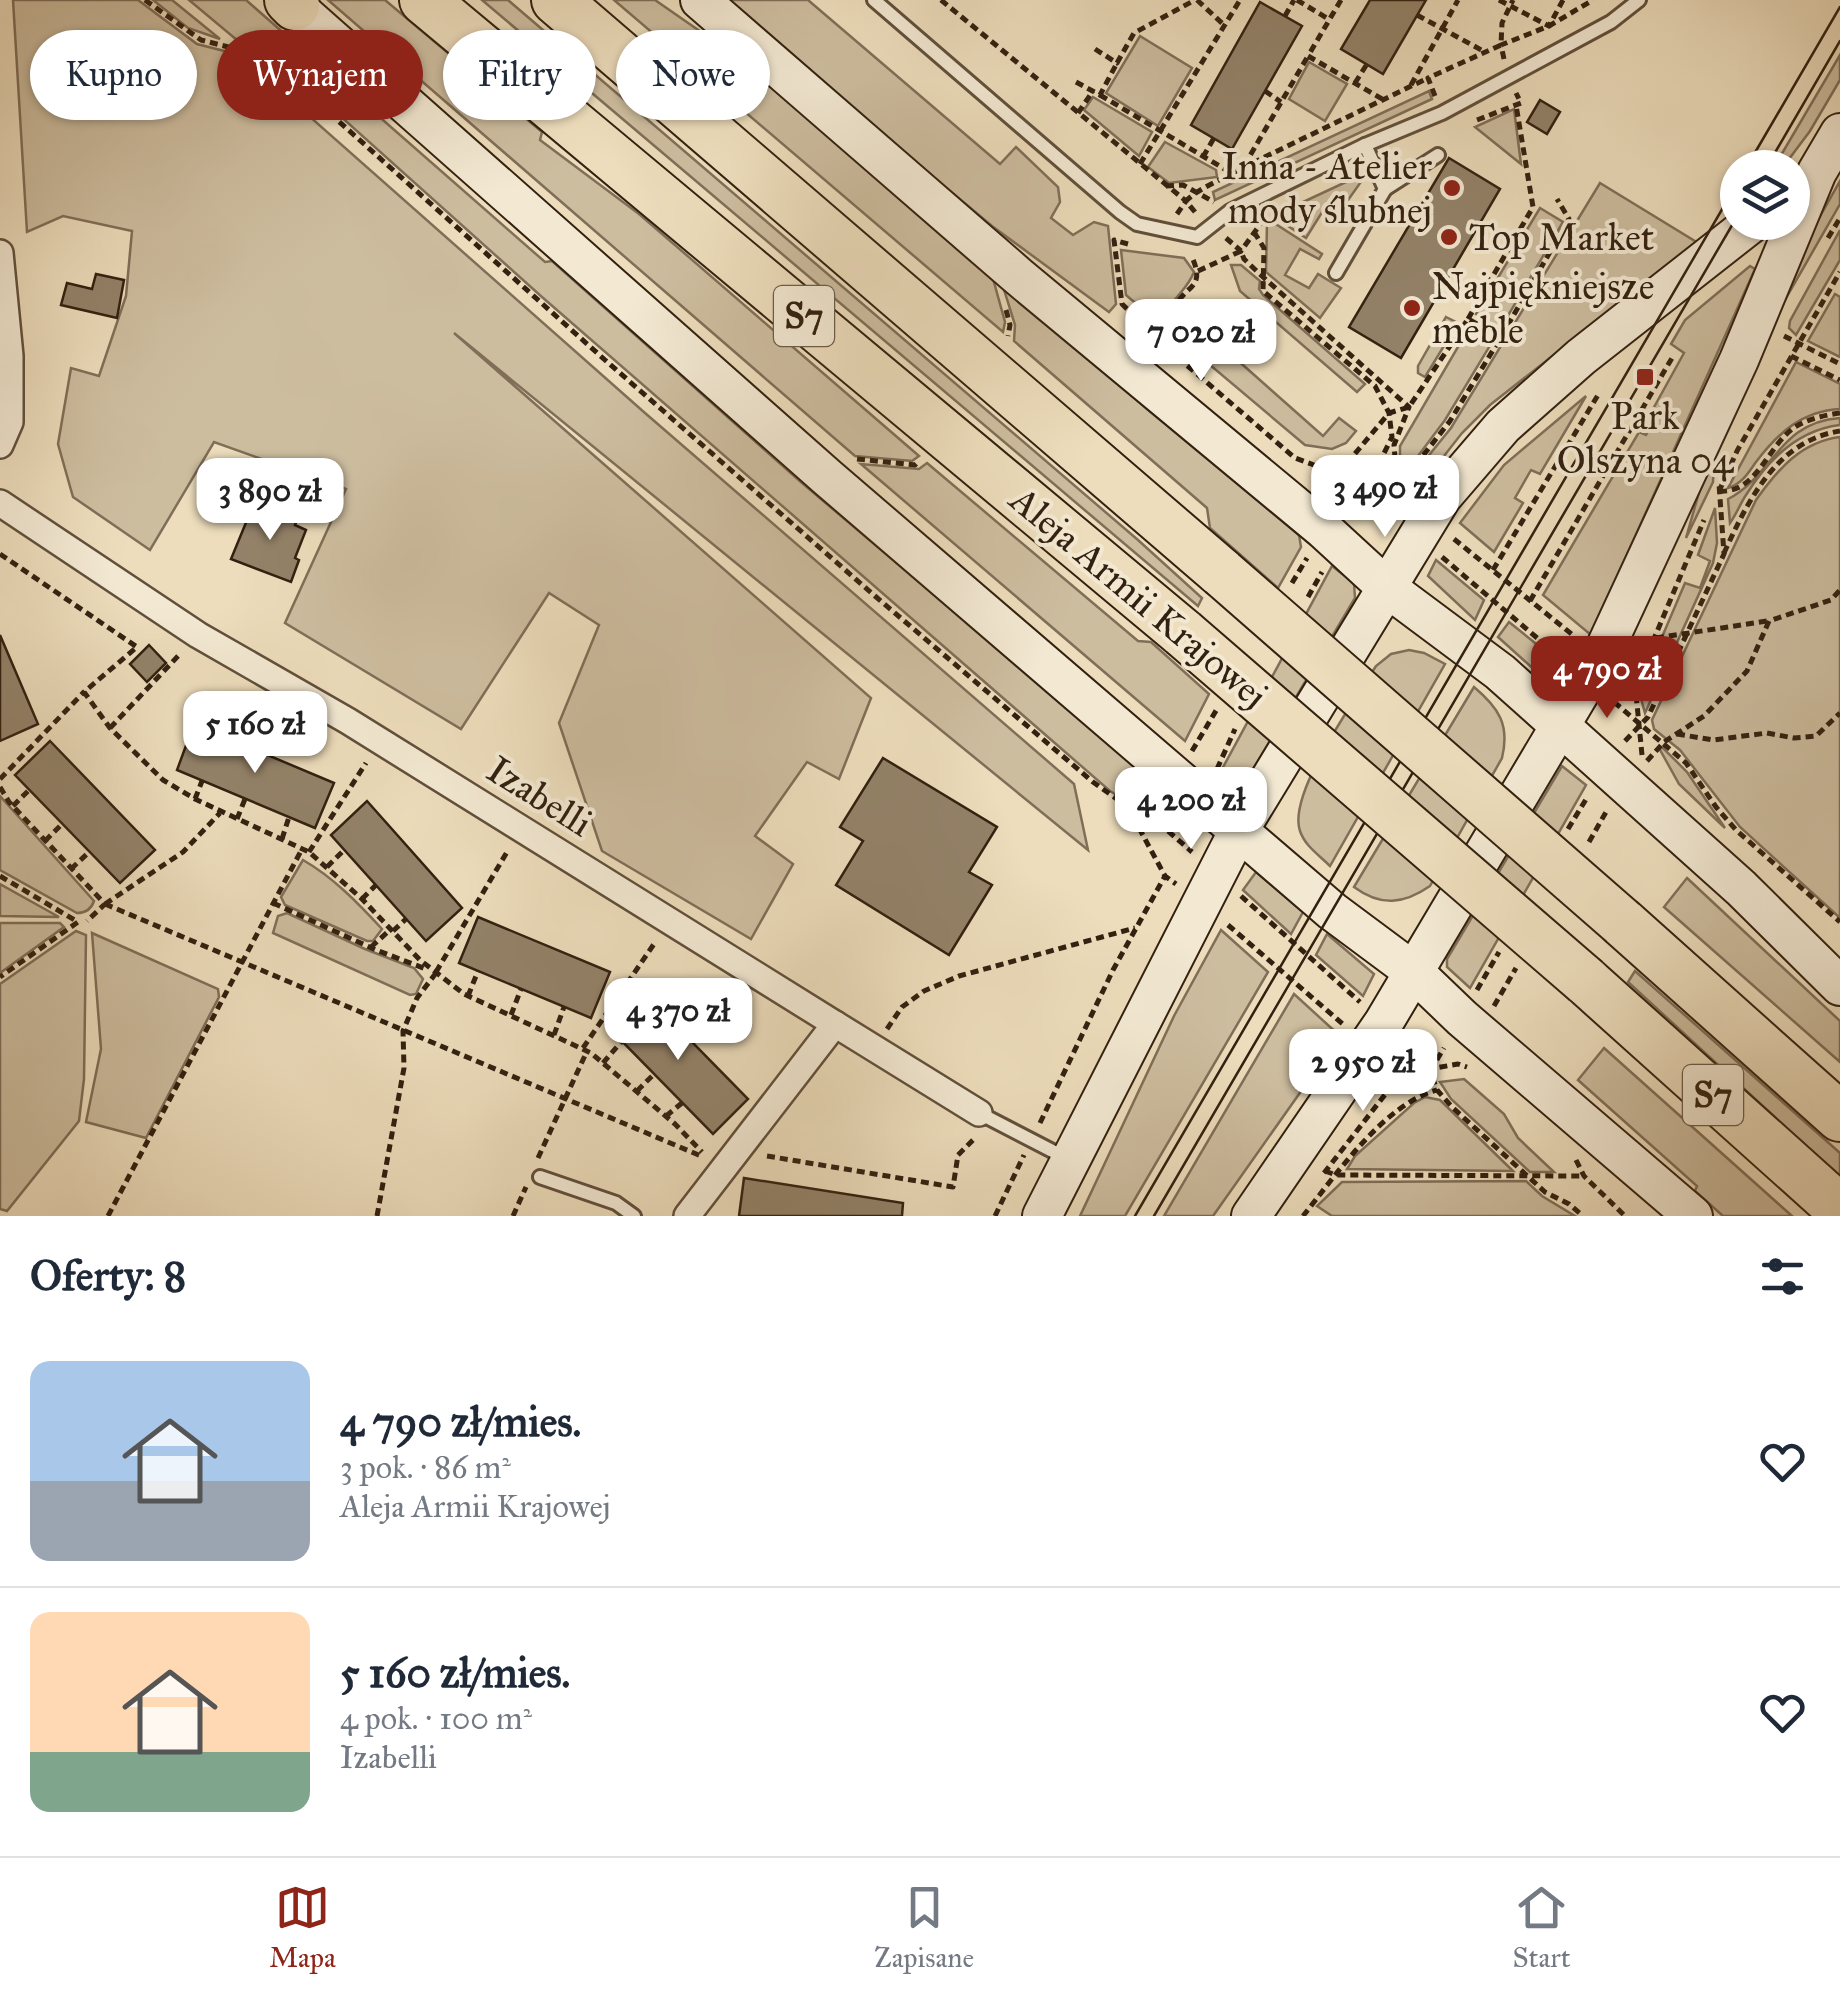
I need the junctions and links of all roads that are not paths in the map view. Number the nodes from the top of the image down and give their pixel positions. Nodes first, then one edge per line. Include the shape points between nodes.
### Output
1 (424, 0) edge
2 (556, 0) edge
3 (700, 0) edge
4 (874, 0) edge
5 (1639, 0) edge
6 (290, 2) edge
7 (1840, 133) edge
8 (1365, 146) junction
9 (1438, 156) dead end
10 (1810, 175) edge
11 (1386, 190) junction
12 (1730, 240) edge
13 (1783, 240) edge
14 (0, 252) edge
15 (1336, 274) dead end
16 (0, 445) edge
17 (0, 503) edge
18 (1386, 586) junction
19 (1562, 726) junction
20 (1239, 830) junction
21 (1414, 972) junction
22 (1840, 986) edge
23 (835, 1024) junction
24 (1840, 1117) edge
25 (973, 1122) joint
26 (1070, 1161) junction
27 (535, 1174) road end
28 (1840, 1210) edge
29 (634, 1216) edge
30 (687, 1216) edge
31 (1042, 1216) edge
32 (1251, 1216) edge
33 (1693, 1216) edge

1 - 28 highway, Aleja Armii Krajowej / S7, bridge via 1184,633
2 - 24 highway, Aleja Armii Krajowej / S7, bridge
3 - 18 main road
4 - 8 lane via 1137,224 1197,237 1230,211
5 - 8 lane via 1611,22 1442,113
6 - 20 main road via 813,466
7 - 10 main road
8 - 11 lane
9 - 11 lane
11 - 15 lane
12 - 18 main road via 1503,426 1442,497
13 - 19 main road via 1739,360 1601,657
14 - 16 street via 10,422
17 - 23 street, Izabelli via 198,635 348,720
18 - 19 main road via 1481,655
18 - 20 main road
19 - 21 main road
19 - 22 main road
20 - 21 main road
20 - 26 main road
21 - 32 main road
21 - 33 main road
23 - 25 street, Izabelli
23 - 30 street
25 - 26 lane
26 - 31 main road
27 - 29 lane

